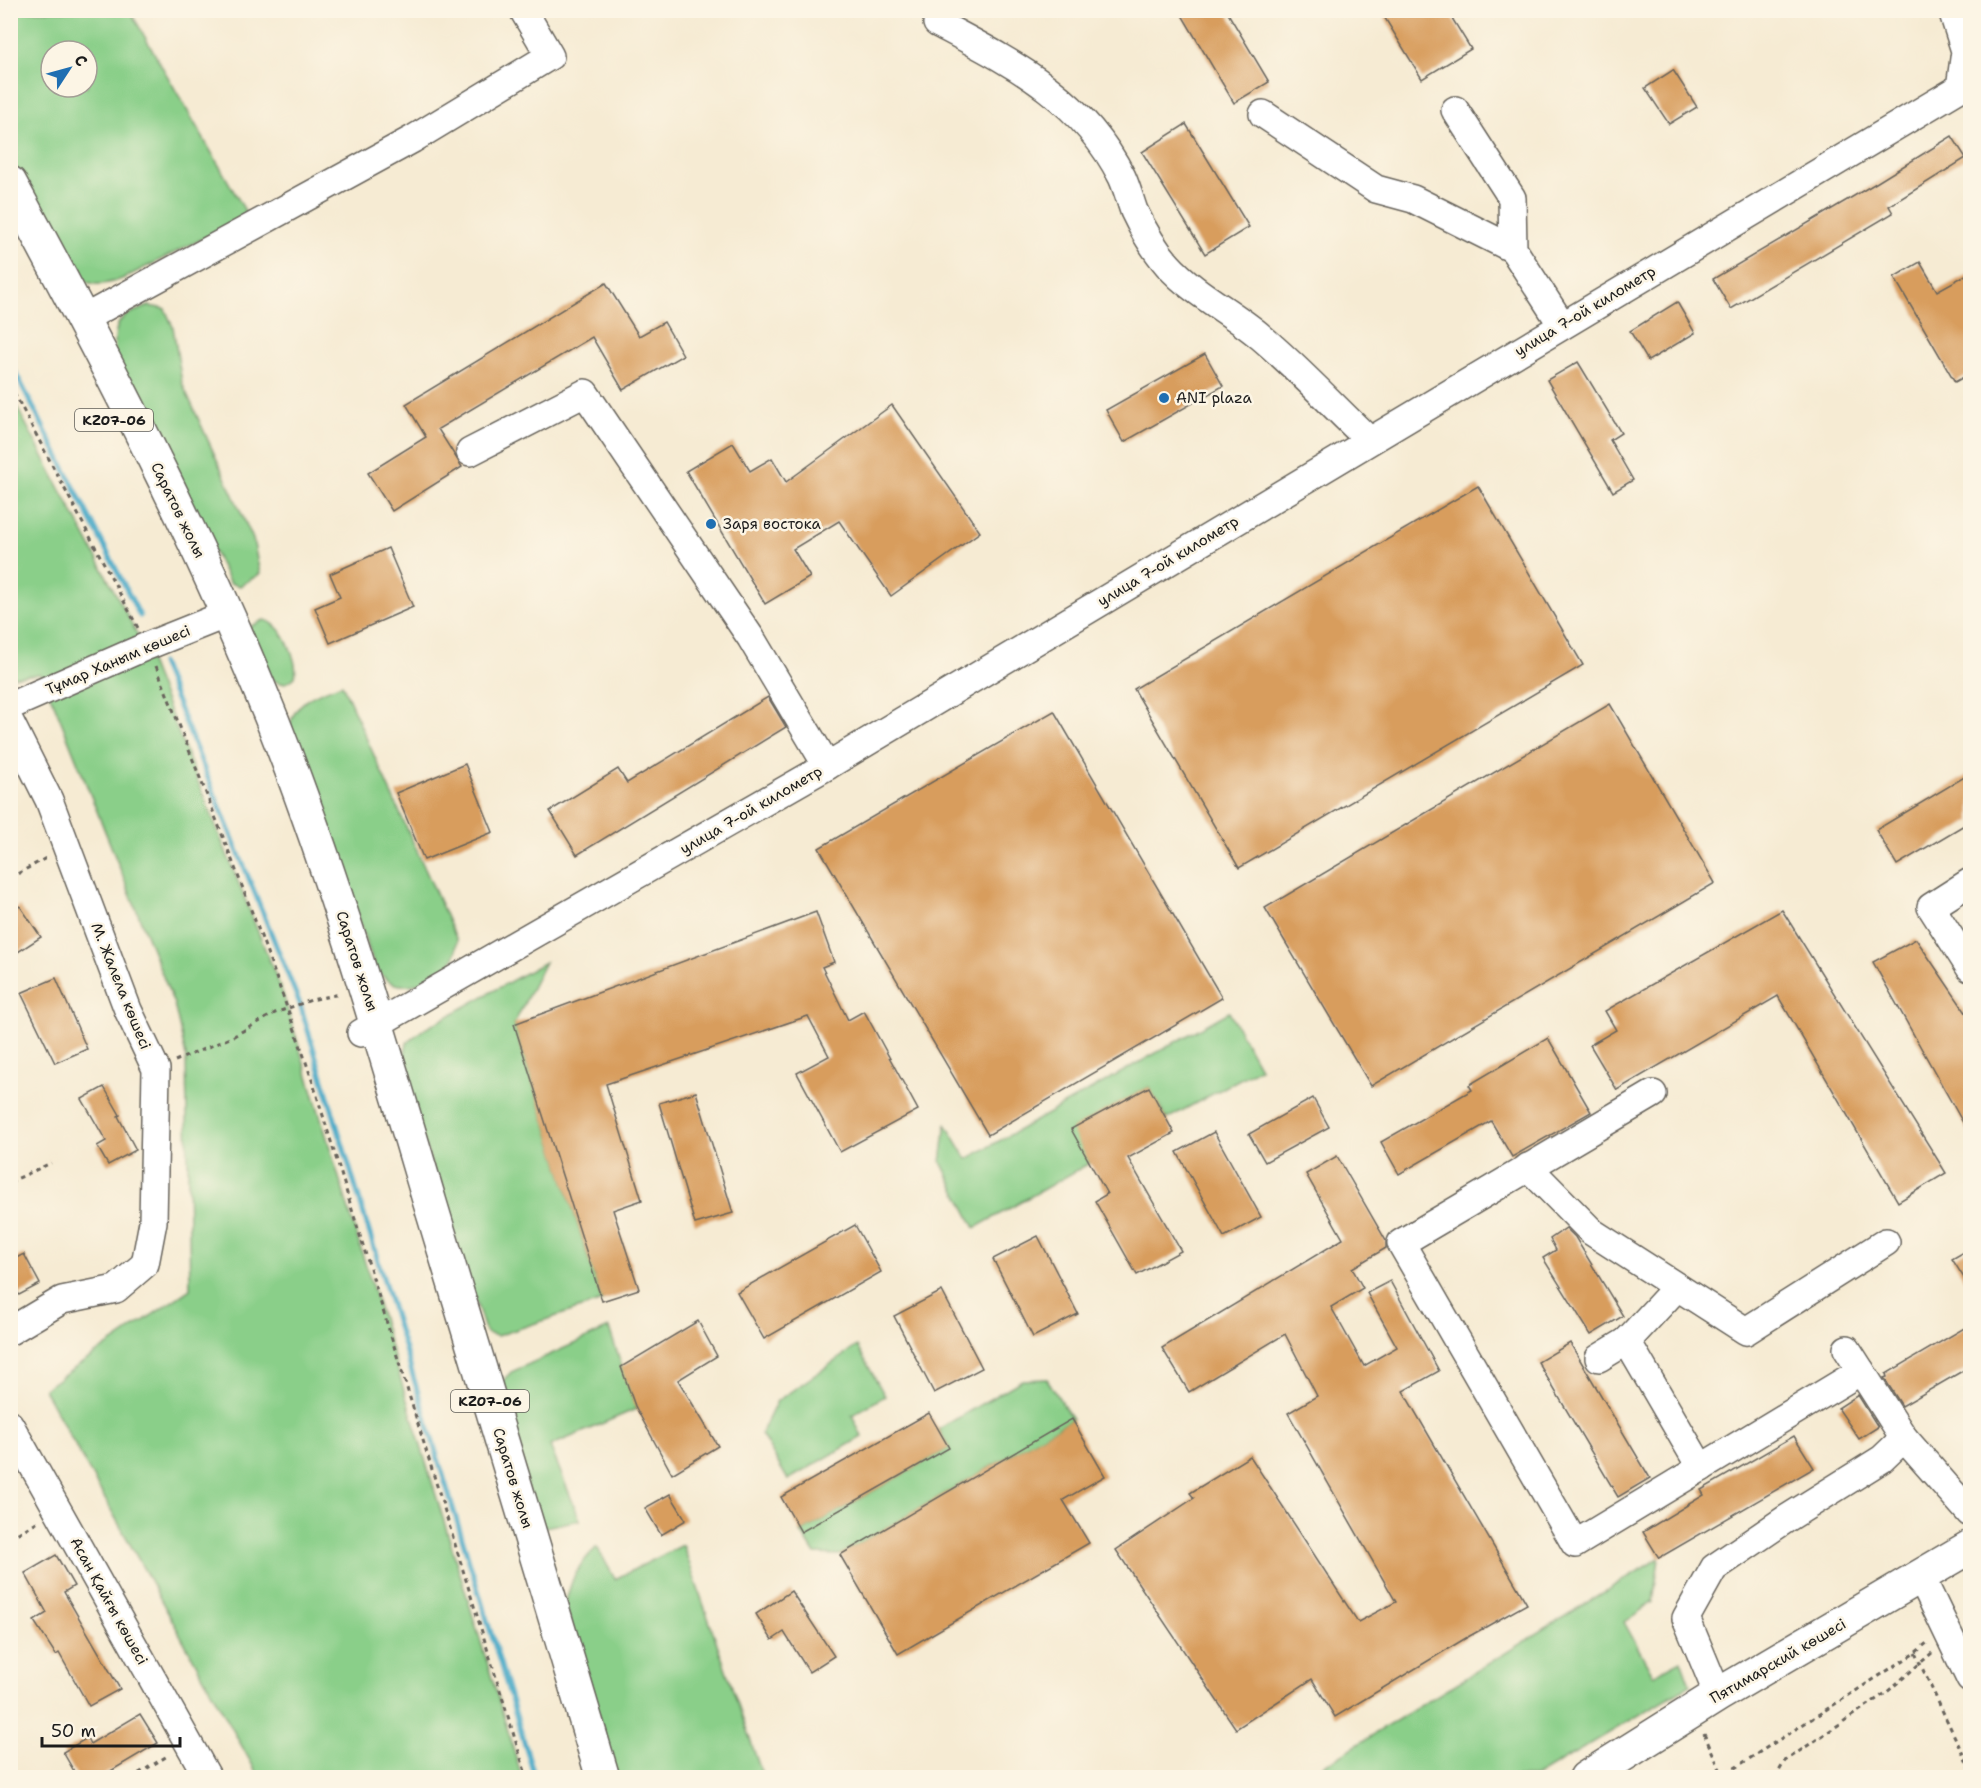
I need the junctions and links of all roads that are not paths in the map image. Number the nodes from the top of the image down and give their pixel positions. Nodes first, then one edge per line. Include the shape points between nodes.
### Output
1 (523, 10) edge
2 (1952, 10) edge
3 (937, 23) dead end
4 (1965, 85) edge
5 (1455, 110) dead end
6 (1263, 114) dead end
7 (10, 183) edge
8 (10, 223) edge
9 (1513, 249) junction
10 (83, 319) junction
11 (1562, 325) junction
12 (1369, 440) junction
13 (470, 452) dead end
14 (219, 618) junction
15 (10, 706) edge
16 (10, 722) edge
17 (827, 766) junction
18 (1971, 882) edge
19 (1971, 968) edge
20 (369, 1028) junction
21 (1653, 1094) dead end
22 (1528, 1167) junction
23 (1886, 1242) dead end
24 (1677, 1287) junction
25 (10, 1330) edge
26 (1626, 1341) junction
27 (1599, 1358) dead end
28 (468, 1361) junction
29 (10, 1425) edge
30 (1904, 1438) junction
31 (1701, 1468) junction
32 (1971, 1513) edge
33 (1971, 1547) edge
34 (1921, 1577) junction
35 (1971, 1679) edge
36 (1706, 1703) junction
37 (208, 1778) edge
38 (584, 1778) edge
39 (603, 1778) edge
40 (1587, 1778) edge

1 - 10 street via 550,56 413,139
2 - 4 street via 1965,51
3 - 12 street via 1010,62 1085,121 1122,177 1149,241 1169,266 1218,307 1260,335
4 - 11 street, улица 7-ой километр
5 - 9 street via 1512,198
6 - 9 street via 1376,189 1413,199
7 - 10 main road, Саратов жолы / KZ07-06
8 - 14 main road, Саратов жолы / KZ07-06 via 167,528
9 - 11 street
10 - 14 main road, Саратов жолы / KZ07-06 via 127,405
11 - 12 street, улица 7-ой километр
12 - 17 street, улица 7-ой километр
13 - 17 street via 585,393 751,638
14 - 15 street, Тұмар Ханым көшесі
14 - 20 main road, Саратов жолы / KZ07-06 via 236,679 325,917 348,992
14 - 20 main road, Саратов жолы / KZ07-06 via 274,725 318,843
16 - 25 street, М. Жалела көшесі via 49,800 128,1010 156,1069 153,1222 145,1264 116,1289 62,1300
17 - 20 street, улица 7-ой километр
18 - 19 street via 1931,907
20 - 28 main road, Саратов жолы / KZ07-06
21 - 22 street
22 - 24 street via 1592,1232
22 - 31 street via 1401,1243 1575,1544
23 - 24 street via 1746,1331
24 - 26 street
26 - 27 street
26 - 31 street
28 - 38 main road, Саратов жолы / KZ07-06
28 - 39 main road, Саратов жолы / KZ07-06
29 - 37 street, Асан Қайғы көшесі
30 - 31 street via 1854,1360
30 - 32 street
30 - 36 street via 1882,1459 1714,1568 1686,1618
33 - 34 main road, Пятимарский көшесі
34 - 35 street
34 - 36 main road, Пятимарский көшесі
36 - 40 main road, Пятимарский көшесі

